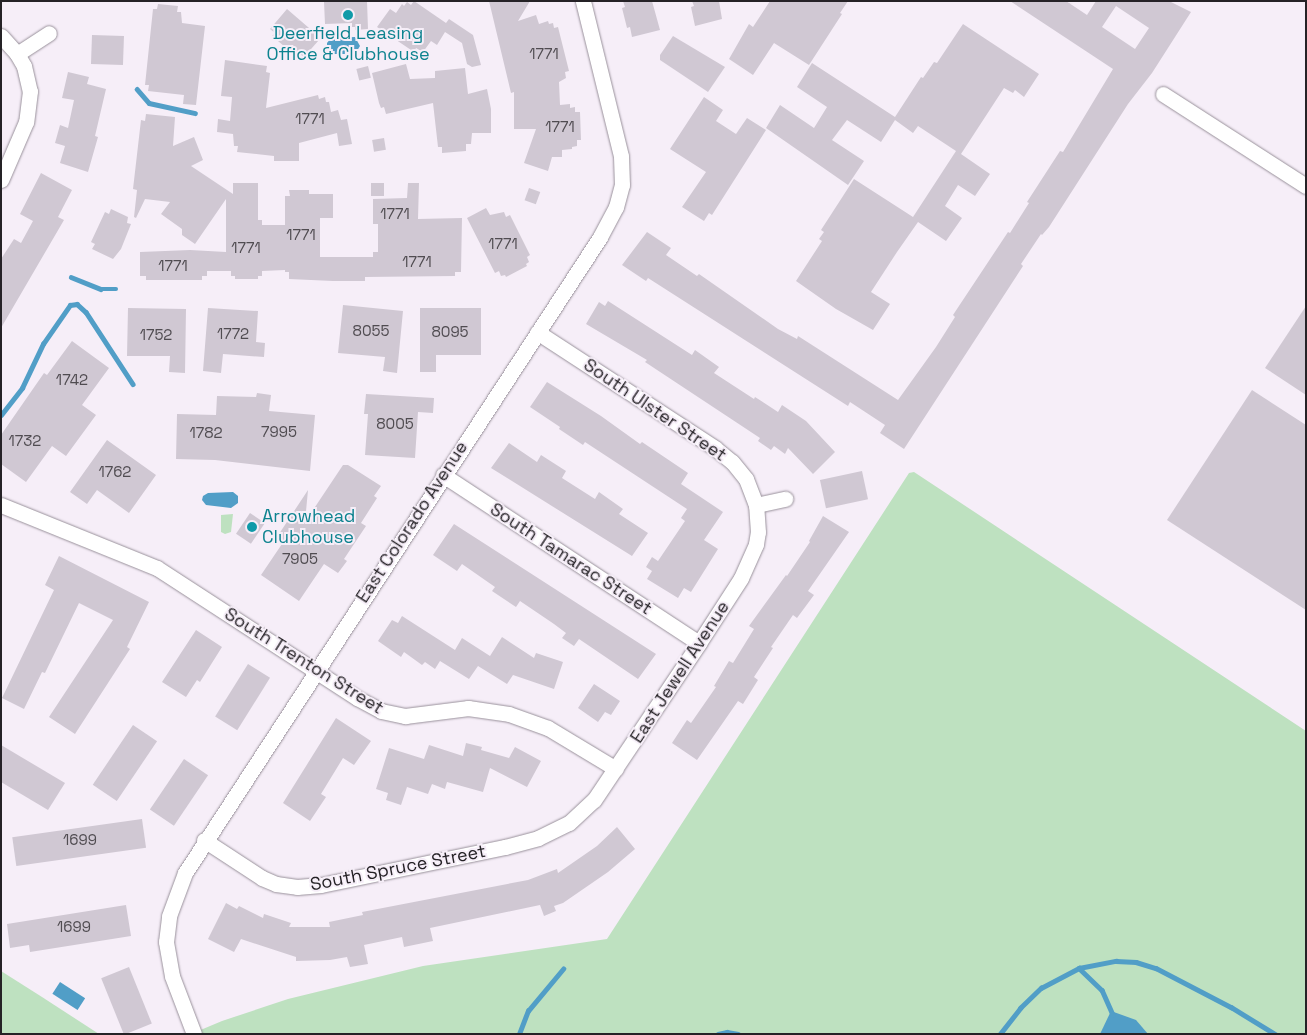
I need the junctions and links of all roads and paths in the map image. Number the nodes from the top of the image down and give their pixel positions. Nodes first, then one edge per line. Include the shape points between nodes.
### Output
1 (583, 1) edge
2 (49, 33) dead end
3 (1, 36) edge
4 (17, 54) junction
5 (1163, 94) dead end
6 (1, 180) edge
7 (1306, 186) edge
8 (537, 332) junction
9 (443, 475) junction
10 (785, 499) dead end
11 (756, 504) junction
12 (1, 505) edge
13 (699, 643) junction
14 (315, 671) junction
15 (616, 769) junction
16 (569, 823) joint
17 (204, 840) junction
18 (194, 1034) edge

1 - 8 street, East Colorado Avenue via 618,144 622,185 616,207 604,230
2 - 4 street
3 - 4 street
4 - 6 street via 28,80 30,106
5 - 7 street
8 - 9 street, East Colorado Avenue
8 - 11 street, South Ulster Street via 724,455 746,479
9 - 13 street, South Tamarac Street
9 - 14 street, East Colorado Avenue
10 - 11 street
11 - 13 street, East Jewell Avenue via 758,532 753,556
12 - 14 street, South Trenton Street via 150,564
13 - 15 street, East Jewell Avenue
14 - 15 street, South Trenton Street via 366,704 390,714 404,716 477,709 520,717 556,732
14 - 17 street, East Colorado Avenue
15 - 16 street, East Jewell Avenue via 594,800
16 - 17 street, South Spruce Street via 522,843 304,887 269,881
17 - 18 street, East Colorado Avenue via 176,894 166,937 172,976

